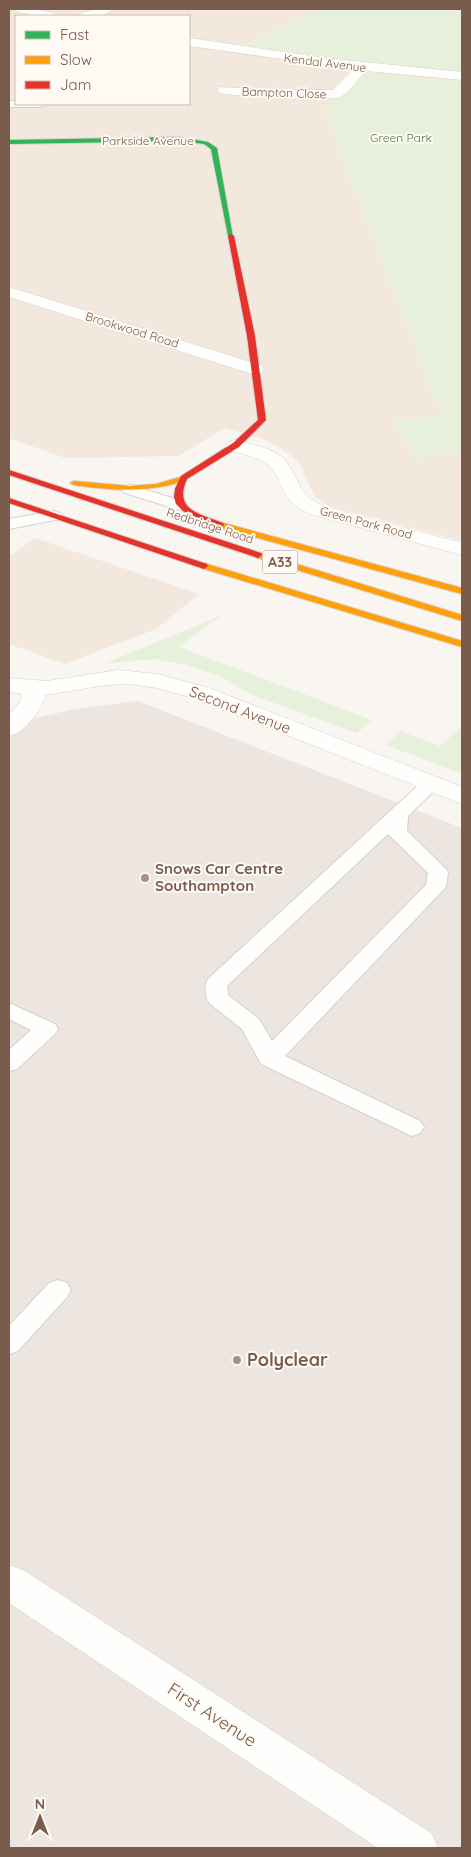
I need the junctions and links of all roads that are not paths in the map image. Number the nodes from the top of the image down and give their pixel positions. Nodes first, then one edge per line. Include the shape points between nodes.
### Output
1 (20, 9) edge
2 (107, 9) edge
3 (46, 15) edge
4 (88, 15) edge
5 (190, 42) edge
6 (362, 68) junction
7 (462, 76) edge
8 (224, 90) dead end
9 (9, 142) edge
10 (9, 292) edge
11 (251, 336) junction
12 (194, 349) junction
13 (255, 369) junction
14 (235, 446) junction
15 (11, 473) edge
16 (184, 478) junction
17 (130, 490) junction
18 (9, 500) edge
19 (98, 504) junction
20 (180, 505) junction
21 (54, 516) junction
22 (9, 524) edge
23 (220, 524) junction
24 (462, 549) edge
25 (283, 591) junction
26 (462, 591) edge
27 (462, 618) edge
28 (361, 626) dead end
29 (462, 644) edge
30 (9, 685) edge
31 (36, 688) junction
32 (9, 728) edge
33 (432, 784) junction
34 (462, 796) edge
35 (398, 814) junction
36 (9, 1010) edge
37 (269, 1058) junction
38 (9, 1063) edge
39 (412, 1127) dead end
40 (58, 1290) dead end
41 (9, 1343) edge
42 (9, 1582) edge
43 (416, 1848) edge

1 - 3 street
2 - 4 street
5 - 6 street, Kendal Avenue
6 - 7 street, Kendal Avenue
6 - 8 street, Bampton Close via 337,93 332,94
9 - 11 main road, Parkside Avenue via 180,139 206,143 214,148
10 - 12 street, Brookwood Road
11 - 12 street via 234,343
11 - 13 main road, Parkside Avenue
12 - 13 street, Brookwood Road
13 - 14 main road, Parkside Avenue via 262,420
14 - 16 main road, Parkside Avenue
14 - 24 street, Green Park Road via 268,457 278,464 297,499 304,505
15 - 17 main road, Parkside Avenue
15 - 19 main road, Redbridge Road / A33
16 - 17 main road, Parkside Avenue via 164,487
16 - 20 main road via 176,490
17 - 20 lane
18 - 21 main road, A33
19 - 23 main road, A33
19 - 27 main road, Redbridge Road / A33
20 - 23 main road
21 - 22 lane
21 - 25 main road, A33
23 - 26 main road, A33
25 - 28 main road, A33
25 - 29 main road, A33
30 - 31 street, Second Avenue
31 - 32 street via 30,704
31 - 33 street, Second Avenue via 131,677 168,683
33 - 34 street, Second Avenue
33 - 35 lane
35 - 37 lane via 397,832 438,872 436,887
35 - 37 lane via 216,984 217,998 251,1024
36 - 38 lane via 47,1029
37 - 39 lane
40 - 41 lane
42 - 43 street, First Avenue

